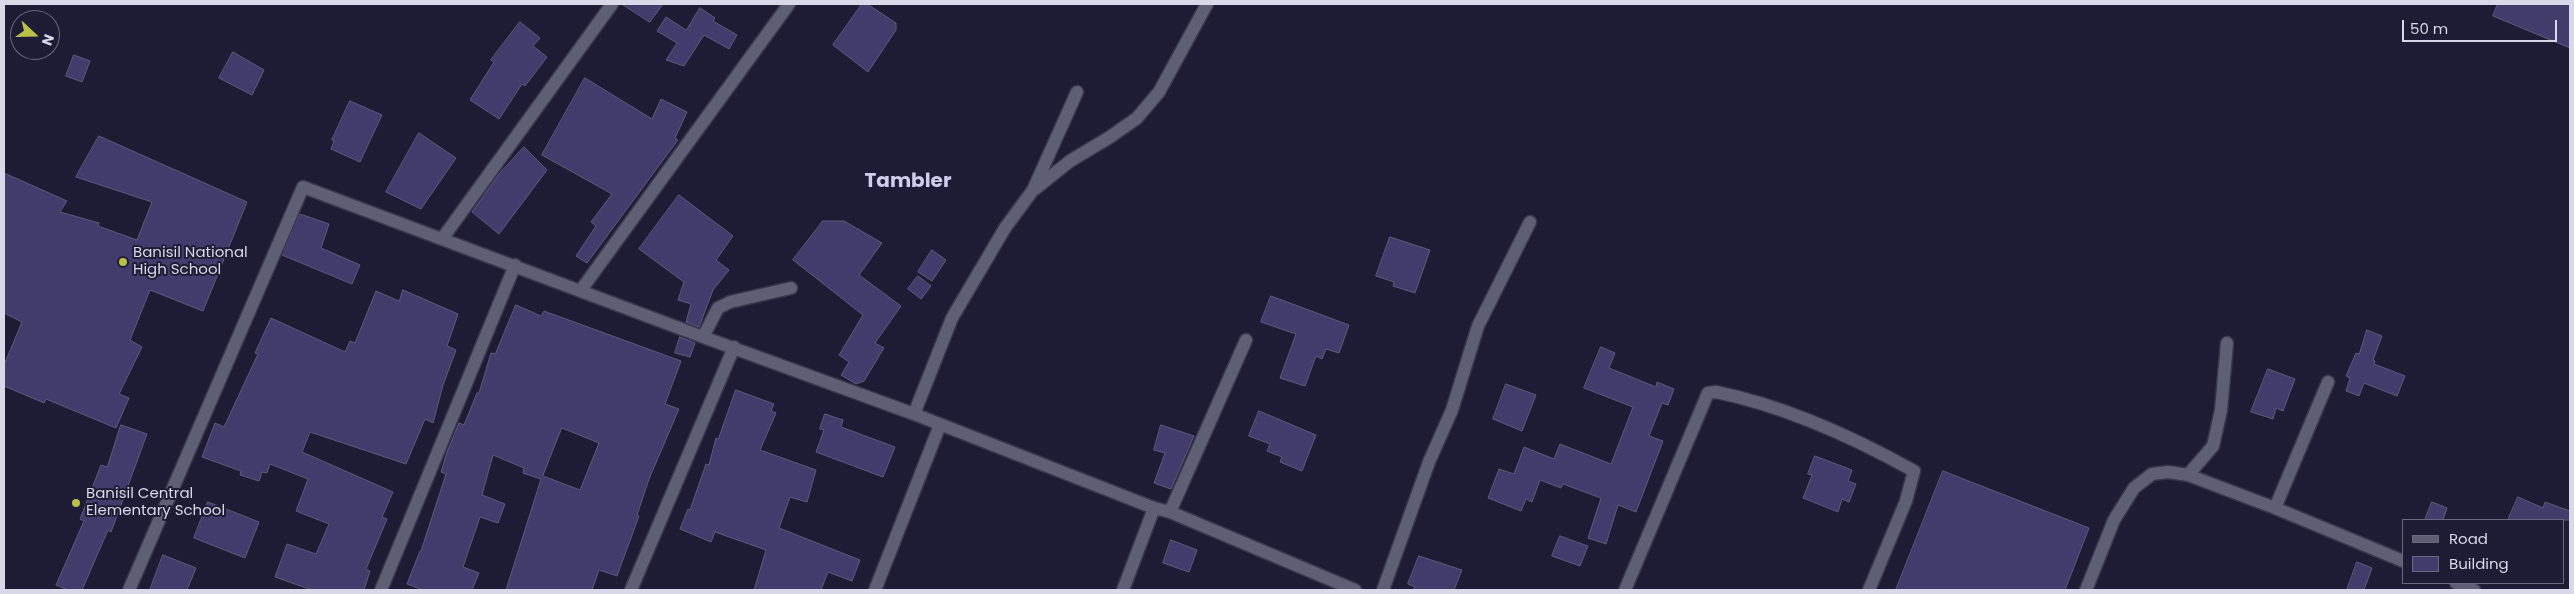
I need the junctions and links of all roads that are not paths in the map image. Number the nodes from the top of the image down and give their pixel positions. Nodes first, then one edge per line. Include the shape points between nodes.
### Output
1 (612, 4) edge
2 (789, 4) edge
3 (1207, 4) edge
4 (1077, 92) dead end
5 (1033, 190) junction
6 (1530, 222) dead end
7 (442, 238) junction
8 (515, 265) junction
9 (791, 288) dead end
10 (581, 290) junction
11 (703, 337) junction
12 (1246, 340) dead end
13 (2227, 343) dead end
14 (734, 347) junction
15 (2328, 382) dead end
16 (914, 414) junction
17 (940, 425) junction
18 (2188, 476) junction
19 (1154, 508) junction
20 (2275, 508) junction
21 (1170, 512) junction
22 (2402, 561) edge
23 (2459, 584) edge
24 (129, 590) edge
25 (381, 590) edge
26 (630, 590) edge
27 (875, 590) edge
28 (1123, 590) edge
29 (1355, 590) edge
30 (1383, 590) edge
31 (1625, 590) edge
32 (1869, 590) edge
33 (2086, 590) edge
34 (2474, 590) edge

1 - 7 street
2 - 10 street
3 - 5 street via 1159,92 1137,118 1070,161
4 - 5 street
5 - 16 street via 964,294 945,333
6 - 30 street via 1478,326 1452,410 1429,462
7 - 8 street
7 - 24 street via 303,187
8 - 10 street
8 - 25 street
9 - 11 street via 730,302 718,308
10 - 11 street
11 - 14 street
12 - 21 street
13 - 18 street via 2221,410 2213,446
14 - 16 street
14 - 26 street
15 - 20 street
16 - 17 street
17 - 19 street
17 - 27 street
18 - 20 street
18 - 33 street via 2168,472 2152,474 2134,488 2114,520
19 - 21 street
19 - 28 street
20 - 22 street
21 - 29 street
23 - 34 street
31 - 32 street via 1708,393 1716,392 1772,407 1914,471 1906,500

